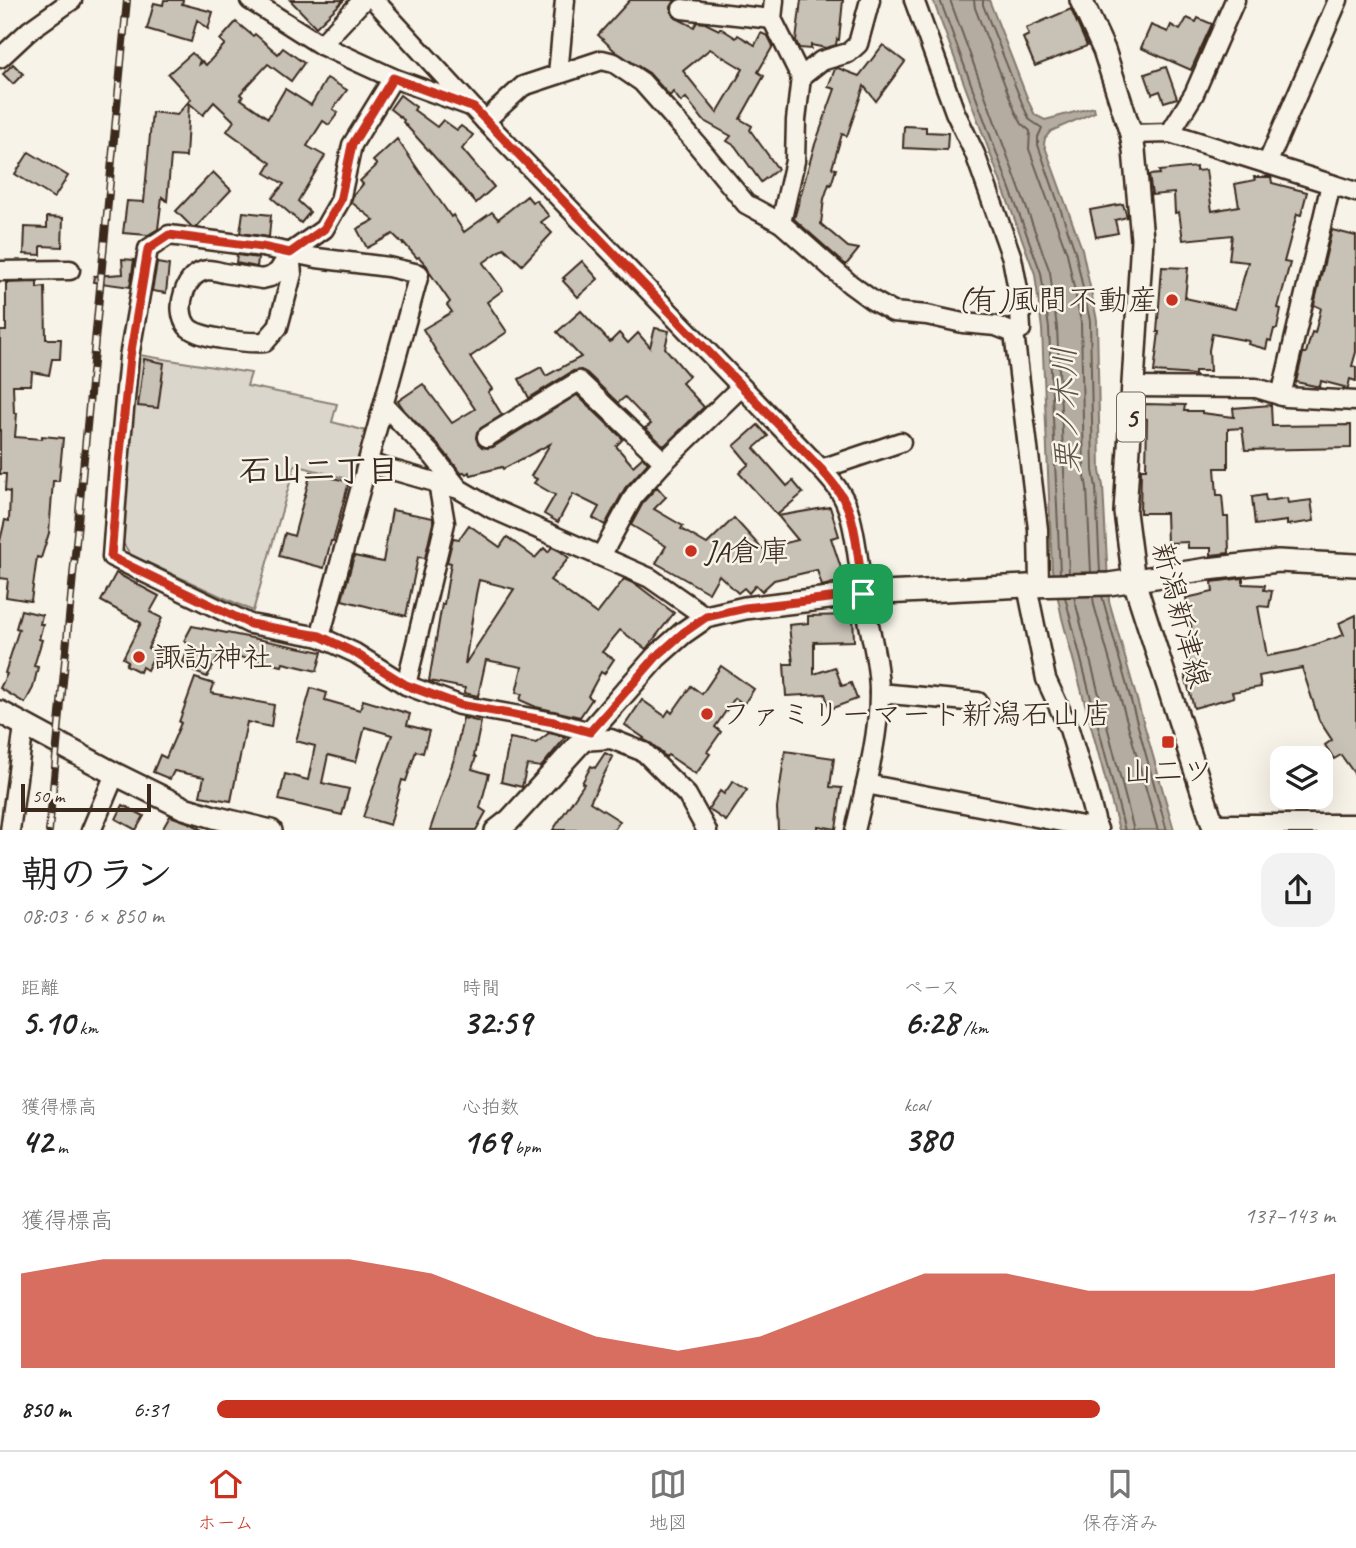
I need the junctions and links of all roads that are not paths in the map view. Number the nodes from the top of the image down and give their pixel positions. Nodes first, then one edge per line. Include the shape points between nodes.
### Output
1 (72, 0) edge
2 (250, 0) edge
3 (363, 0) edge
4 (374, 0) edge
5 (565, 0) edge
6 (774, 0) edge
7 (870, 0) edge
8 (914, 0) edge
9 (1082, 0) edge
10 (1235, 0) edge
11 (1338, 0) edge
12 (682, 9) dead end
13 (772, 19) junction
14 (321, 44) junction
15 (0, 58) edge
16 (558, 74) junction
17 (801, 77) junction
18 (393, 78) junction
19 (479, 114) junction
20 (1170, 133) junction
21 (1131, 134) junction
22 (1267, 164) junction
23 (1331, 184) junction
24 (1356, 192) edge
25 (781, 223) junction
26 (290, 253) junction
27 (70, 270) dead end
28 (0, 271) edge
29 (262, 279) junction
30 (284, 306) junction
31 (1014, 333) junction
32 (741, 387) junction
33 (1132, 387) junction
34 (1281, 396) junction
35 (1356, 401) edge
36 (384, 405) junction
37 (487, 437) dead end
38 (901, 442) dead end
39 (664, 462) junction
40 (368, 463) junction
41 (821, 469) junction
42 (438, 483) junction
43 (459, 489) junction
44 (600, 556) junction
45 (1356, 565) edge
46 (1134, 581) junction
47 (1039, 586) junction
48 (863, 594) junction
49 (706, 617) junction
50 (320, 636) junction
51 (406, 685) junction
52 (879, 693) junction
53 (978, 702) dead end
54 (0, 712) edge
55 (24, 726) junction
56 (586, 737) junction
57 (115, 774) junction
58 (866, 784) junction
59 (1356, 824) edge
60 (1214, 827) edge
61 (10, 830) edge
62 (91, 830) edge
63 (267, 830) edge
64 (497, 830) edge
65 (706, 830) edge
66 (855, 830) edge
67 (1098, 830) edge

1 - 15 street
2 - 14 street
3 - 14 street
4 - 19 street
5 - 16 street
6 - 13 street
7 - 17 street via 858,44 848,53 821,61
8 - 31 street via 1012,258 1021,329
9 - 21 main road, 新潟新津線 / 5
10 - 20 street via 1194,94
11 - 22 street
12 - 13 street
13 - 17 street
14 - 18 street
16 - 19 street via 523,86
16 - 25 street via 602,60 614,63 642,82 746,204
17 - 25 street via 795,161
18 - 19 street
18 - 26 street via 352,145 340,201 324,229
19 - 32 street
20 - 21 street
20 - 22 street
21 - 33 main road, 新潟新津線 / 5 via 1142,239
22 - 23 street
23 - 24 street
23 - 34 street
25 - 31 street via 850,284 893,312 996,326
26 - 29 street via 278,272
26 - 30 street via 292,274
26 - 36 street via 419,274
26 - 50 street via 169,235 148,249 130,357 111,557 250,624
27 - 28 street
29 - 30 street via 276,289
29 - 30 street via 208,270 192,278 181,308 187,327 197,334 265,342 278,327
31 - 47 street via 1038,529
32 - 39 street
32 - 41 street
33 - 34 street via 1256,388
33 - 46 main road, 新潟新津線 / 5 via 1125,512
34 - 35 street
36 - 40 street
36 - 43 street
37 - 39 street via 579,381
38 - 41 street
39 - 44 street via 635,494
40 - 42 street
40 - 50 street
41 - 48 street via 848,506
42 - 43 street
42 - 51 street via 445,523
43 - 44 street
44 - 49 street via 650,578
45 - 46 main road via 1278,561
46 - 47 main road
46 - 60 main road, 新潟新津線 / 5
47 - 48 main road
47 - 67 street via 1046,679 1069,729
48 - 49 main road
48 - 52 street
49 - 56 main road via 656,657
50 - 51 street
51 - 56 street via 460,705 554,722
52 - 53 street
52 - 58 street
54 - 55 main road
55 - 57 main road
55 - 61 street
56 - 64 main road
56 - 65 street via 611,739 644,752 687,795
57 - 62 street
57 - 63 main road via 184,808
58 - 66 street
58 - 67 street
59 - 60 street

